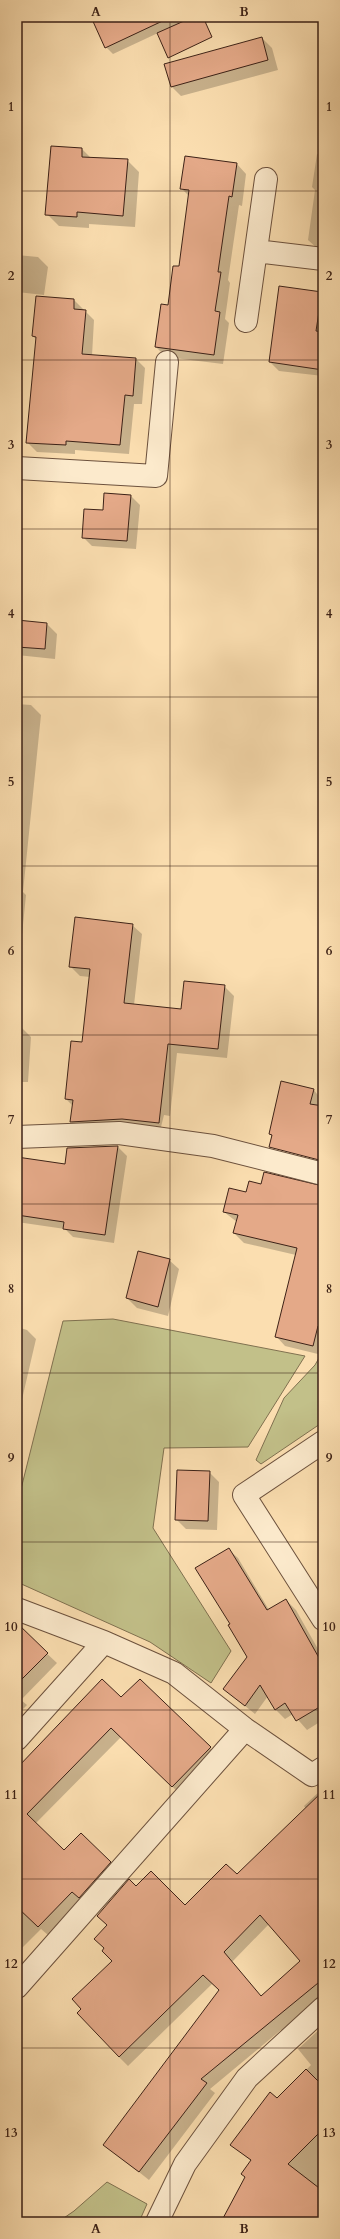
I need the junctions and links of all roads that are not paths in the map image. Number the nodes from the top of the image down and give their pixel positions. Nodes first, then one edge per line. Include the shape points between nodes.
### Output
1 (266, 179) dead end
2 (256, 251) junction
3 (323, 259) edge
4 (246, 321) dead end
5 (167, 362) dead end
6 (17, 468) edge
7 (17, 1137) edge
8 (323, 1174) edge
9 (323, 1442) edge
10 (17, 1609) edge
11 (323, 1619) edge
12 (104, 1642) junction
13 (245, 1728) junction
14 (17, 1739) edge
15 (323, 1768) edge
16 (17, 1987) edge
17 (323, 2008) edge
18 (157, 2222) edge

1 - 2 street
2 - 3 street
2 - 4 street
5 - 6 street via 156,476
7 - 8 street via 119,1133 213,1146
9 - 11 street via 244,1495
10 - 12 street
12 - 13 street via 174,1673
12 - 14 street
13 - 15 street via 312,1774
13 - 16 street
17 - 18 street via 247,2078 185,2164

